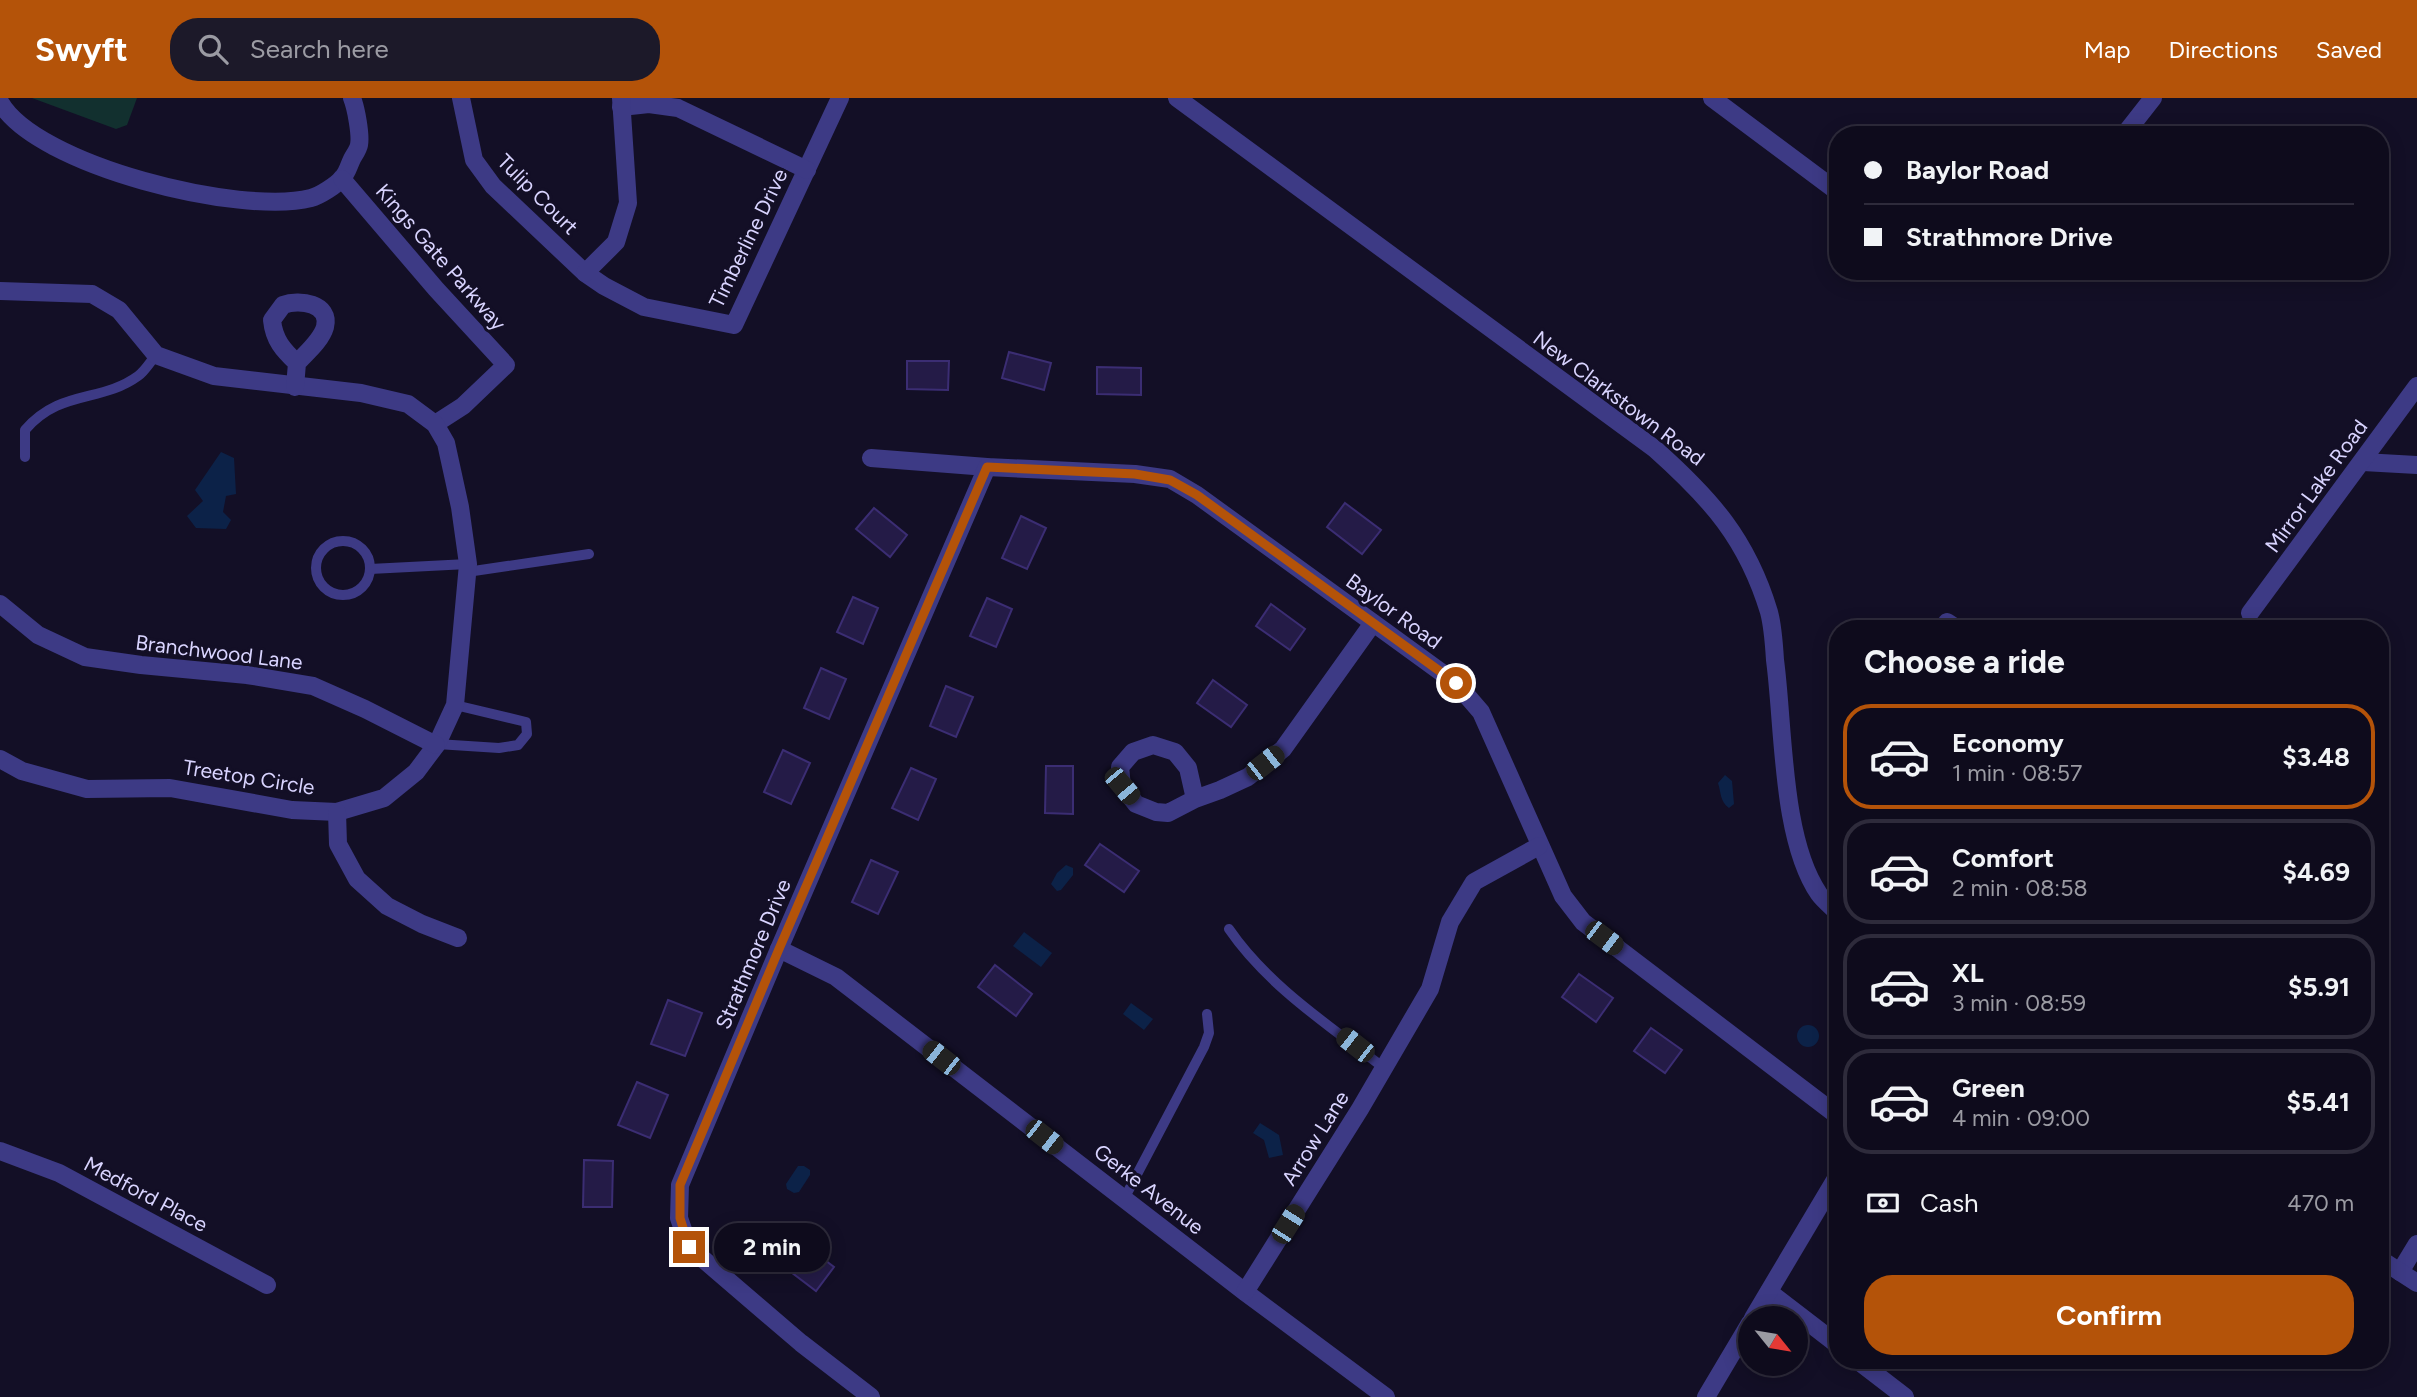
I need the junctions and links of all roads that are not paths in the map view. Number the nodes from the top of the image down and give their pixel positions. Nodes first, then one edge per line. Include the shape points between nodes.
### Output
1 (352, 98) edge
2 (461, 98) edge
3 (840, 98) edge
4 (1177, 98) edge
5 (1712, 98) edge
6 (2153, 98) edge
7 (0, 102) edge
8 (621, 102) edge
9 (2131, 126) edge
10 (807, 170) junction
11 (342, 179) junction
12 (1829, 185) edge
13 (586, 273) junction
14 (0, 291) edge
15 (156, 355) junction
16 (297, 363) dead end
17 (2417, 386) edge
18 (295, 387) junction
19 (435, 424) junction
20 (25, 457) dead end
21 (871, 458) dead end
22 (2363, 462) junction
23 (2417, 465) edge
24 (987, 467) junction
25 (589, 554) dead end
26 (468, 568) junction
27 (370, 569) junction
28 (0, 604) edge
29 (2250, 613) dead end
30 (1373, 623) junction
31 (454, 705) junction
32 (436, 744) junction
33 (0, 759) edge
34 (1195, 799) junction
35 (337, 812) junction
36 (1539, 846) junction
37 (1829, 904) edge
38 (1229, 929) dead end
39 (458, 938) dead end
40 (779, 949) junction
41 (1207, 1014) dead end
42 (1384, 1068) junction
43 (1829, 1109) edge
44 (0, 1151) edge
45 (1829, 1190) edge
46 (1124, 1199) junction
47 (2417, 1244) edge
48 (2389, 1265) edge
49 (2400, 1272) junction
50 (2417, 1283) edge
51 (267, 1285) dead end
52 (1245, 1292) junction
53 (1769, 1292) junction
54 (1760, 1306) edge
55 (1829, 1338) edge
56 (1738, 1343) edge
57 (1869, 1369) edge
58 (871, 1397) edge
59 (1386, 1397) edge
60 (1706, 1397) edge
61 (1905, 1397) edge

1 - 11 street via 359,145
2 - 13 street, Tulip Court via 474,160 493,186
3 - 10 street, Timberline Drive
4 - 37 street, New Clarkstown Road via 1655,449 1728,523 1755,570 1770,615 1799,853 1819,894
5 - 12 street
6 - 9 street
7 - 11 street via 27,130 81,159 148,183 222,199 271,201 312,198
8 - 10 street, Timberline Drive via 678,108
8 - 13 street, Timberline Drive via 628,203 615,242
10 - 13 street, Timberline Drive via 734,325 643,307
11 - 19 street, Kings Gate Parkway via 506,365 463,406
14 - 15 street via 92,294 119,310
15 - 18 street via 214,376
15 - 20 lane via 140,375 117,388 76,397 38,415 25,430
16 - 18 street
17 - 22 street, Mirror Lake Road
18 - 19 street via 361,393 408,404
19 - 26 street, Treetop Circle via 446,443
21 - 24 street, Baylor Road
22 - 23 street
22 - 29 street, Mirror Lake Road
24 - 30 street, Baylor Road via 1135,474 1170,480
24 - 40 street, Strathmore Drive
25 - 26 lane
26 - 27 lane
26 - 31 street, Treetop Circle
27 - 27 lane via 364,586 349,595 323,587 316,571 326,547 342,541 365,552
28 - 32 street, Branchwood Lane via 38,635 85,657 313,686
30 - 34 street via 1283,749 1248,776
30 - 36 street, Baylor Road via 1456,683 1481,712
31 - 32 street, Treetop Circle
31 - 32 lane via 526,722 527,733 518,744 499,747
32 - 35 street, Treetop Circle via 416,772 384,798
33 - 35 street, Treetop Circle via 22,771 87,789 170,788 292,810
34 - 34 street via 1168,813 1136,804 1122,786 1120,767 1133,752 1153,745 1175,752 1188,768
35 - 39 street via 338,844 356,879 387,906
36 - 42 street, Arrow Lane via 1474,882 1450,922 1430,989
36 - 43 street, Baylor Road via 1563,896 1583,922
38 - 42 lane via 1273,980
40 - 46 street, Gerke Avenue via 836,977
40 - 58 street, Strathmore Drive via 680,1185 680,1218 689,1247
41 - 46 lane via 1209,1033 1204,1047
42 - 52 street, Arrow Lane
44 - 51 street, Medford Place via 59,1173
45 - 53 street
46 - 52 street, Gerke Avenue
47 - 49 street
48 - 49 street
49 - 50 street
52 - 59 street, Gerke Avenue
53 - 54 street
53 - 55 street
56 - 60 street
57 - 61 street

